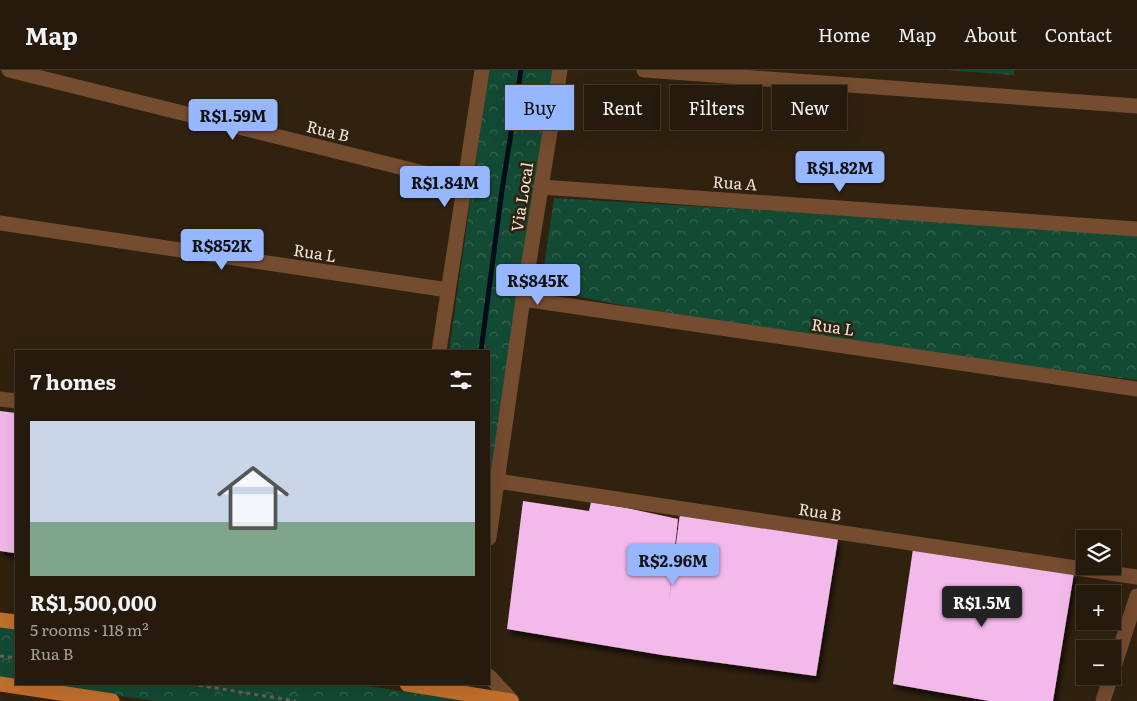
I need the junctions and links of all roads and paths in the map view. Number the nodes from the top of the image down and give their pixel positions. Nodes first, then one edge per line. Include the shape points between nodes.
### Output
1 (9, 70) edge
2 (482, 70) edge
3 (560, 70) edge
4 (644, 70) edge
5 (1137, 106) edge
6 (464, 183) junction
7 (541, 187) junction
8 (0, 223) edge
9 (1137, 229) edge
10 (448, 290) junction
11 (524, 299) junction
12 (439, 350) edge
13 (1137, 389) edge
14 (0, 399) edge
15 (15, 401) edge
16 (497, 481) junction
17 (490, 531) edge
18 (1137, 577) edge
19 (1137, 596) edge
20 (0, 620) edge
21 (15, 622) edge
22 (1121, 645) edge
23 (0, 656) edge
24 (15, 658) edge
25 (490, 677) edge
26 (0, 684) edge
27 (197, 685) edge
28 (413, 685) edge
29 (1108, 685) edge
30 (112, 701) edge
31 (296, 701) edge
32 (511, 701) edge
33 (1103, 701) edge

1 - 6 street, Rua B
2 - 6 street
3 - 7 street, Via Local
4 - 5 street
6 - 10 street
7 - 9 street, Rua A
7 - 11 street, Via Local
8 - 10 street, Rua L
10 - 12 street
11 - 13 street, Rua L
11 - 16 street, Via Local
14 - 15 street
16 - 17 street, Via Local
16 - 18 street, Rua B
19 - 22 street
20 - 21 main road
23 - 24 path
25 - 32 street
26 - 30 main road
27 - 31 path
28 - 32 main road
29 - 33 street

